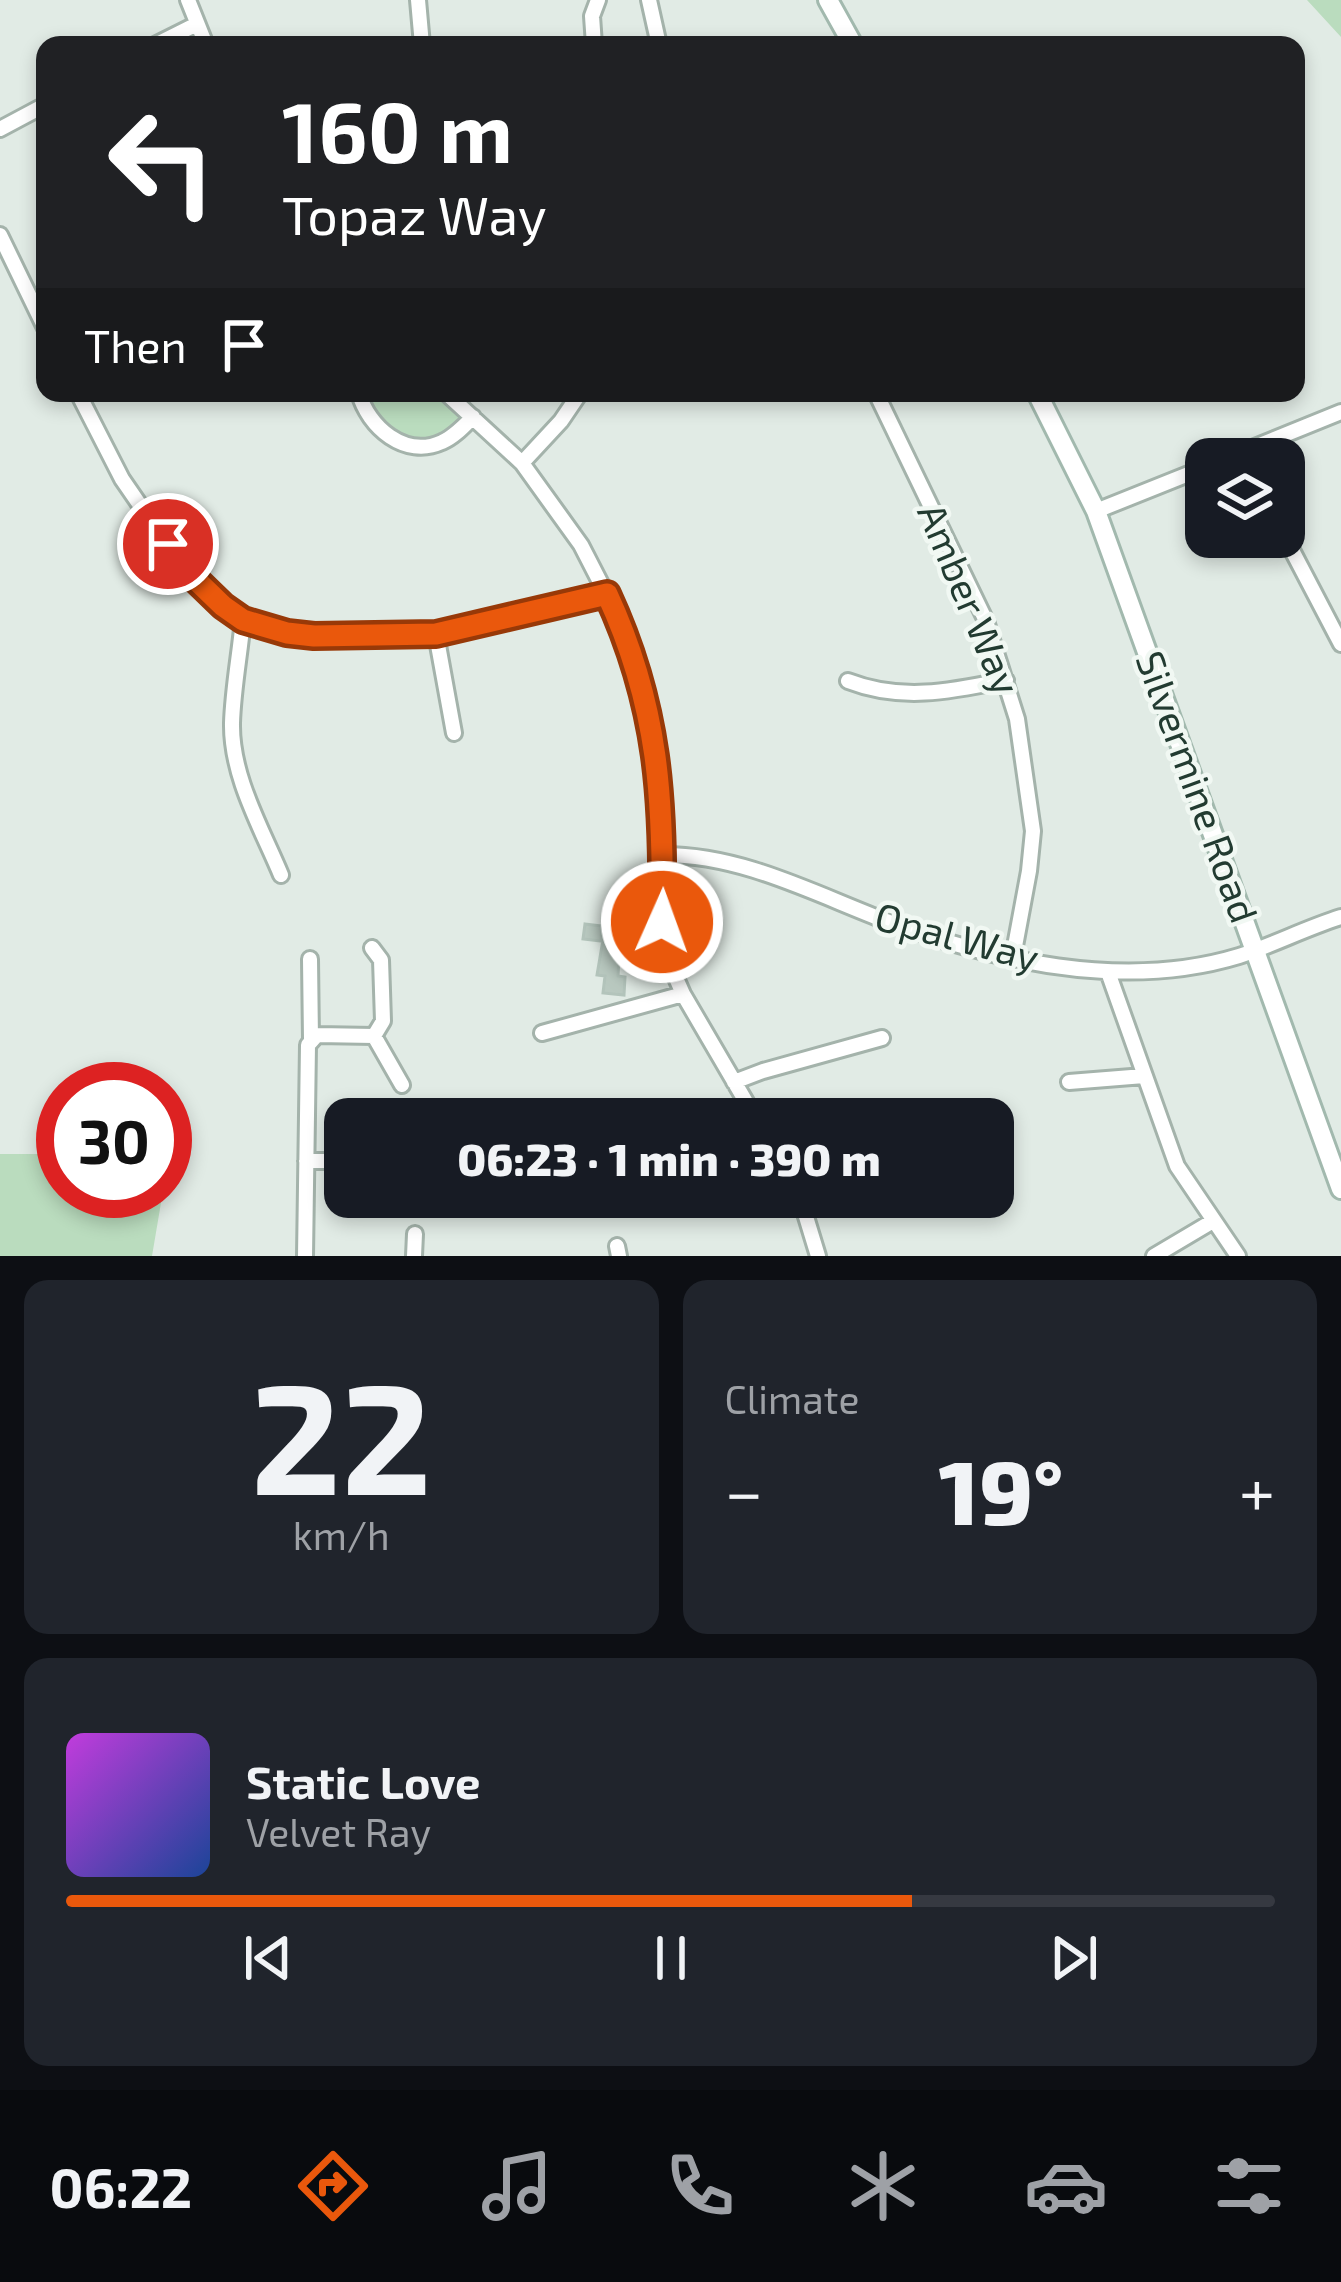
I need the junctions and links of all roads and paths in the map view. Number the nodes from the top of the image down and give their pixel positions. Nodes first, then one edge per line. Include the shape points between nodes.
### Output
1 (188, 0) edge
2 (418, 0) edge
3 (598, 0) edge
4 (649, 0) edge
5 (829, 0) edge
6 (196, 23) junction
7 (172, 36) edge
8 (202, 36) edge
9 (421, 36) edge
10 (594, 36) edge
11 (657, 36) edge
12 (848, 36) edge
13 (36, 110) edge
14 (0, 129) edge
15 (0, 235) edge
16 (36, 309) edge
17 (83, 402) edge
18 (363, 402) edge
19 (456, 402) edge
20 (574, 402) edge
21 (880, 402) edge
22 (1042, 402) edge
23 (1341, 412) edge
24 (473, 417) junction
25 (1285, 438) edge
26 (522, 463) junction
27 (1185, 475) edge
28 (1096, 511) junction
29 (1296, 558) edge
30 (607, 594) junction
31 (243, 620) junction
32 (436, 634) junction
33 (1341, 644) edge
34 (1006, 680) junction
35 (848, 681) dead end
36 (454, 733) dead end
37 (664, 855) junction
38 (281, 874) dead end
39 (1341, 917) edge
40 (372, 948) dead end
41 (1255, 949) junction
42 (1013, 957) junction
43 (310, 959) dead end
44 (1108, 972) junction
45 (683, 994) junction
46 (542, 1034) dead end
47 (374, 1036) junction
48 (882, 1038) dead end
49 (311, 1040) junction
50 (1144, 1076) junction
51 (734, 1082) junction
52 (1069, 1082) dead end
53 (402, 1085) dead end
54 (744, 1098) edge
55 (306, 1161) junction
56 (324, 1161) edge
57 (1341, 1189) edge
58 (806, 1218) edge
59 (1214, 1221) junction
60 (415, 1234) dead end
61 (305, 1256) edge
62 (414, 1256) edge
63 (818, 1256) edge
64 (1154, 1256) edge
65 (1238, 1256) edge

1 - 6 street
2 - 9 street
3 - 10 street
4 - 11 street
5 - 12 street
6 - 7 street
6 - 8 street
13 - 14 street
15 - 16 street
17 - 31 street via 144,511 205,590
18 - 24 street via 386,436 416,446 447,440
19 - 24 street
20 - 26 street
21 - 34 street, Amber Way via 986,620
22 - 28 street, Silvermine Road
23 - 25 street
24 - 26 street
26 - 30 street
27 - 28 street
28 - 41 street, Silvermine Road
29 - 33 street
30 - 32 street
30 - 37 street via 643,687
31 - 32 street via 314,636
31 - 38 street via 236,758
32 - 36 street
34 - 35 street via 912,694
34 - 42 street, Amber Way via 1033,831
37 - 42 street, Opal Way via 743,866 902,927
37 - 45 street via 664,943
39 - 41 street, Opal Way
40 - 47 street via 381,960 383,1021
41 - 44 street, Opal Way via 1178,968
41 - 57 street, Silvermine Road
42 - 44 street, Opal Way
43 - 49 street
44 - 50 street
45 - 46 street
45 - 51 street
47 - 49 street via 326,1033
47 - 53 street
48 - 51 street
49 - 55 street
50 - 52 street
50 - 59 street via 1177,1166
51 - 54 street
55 - 56 street
55 - 61 street
58 - 63 street
59 - 64 street
59 - 65 street
60 - 62 street

